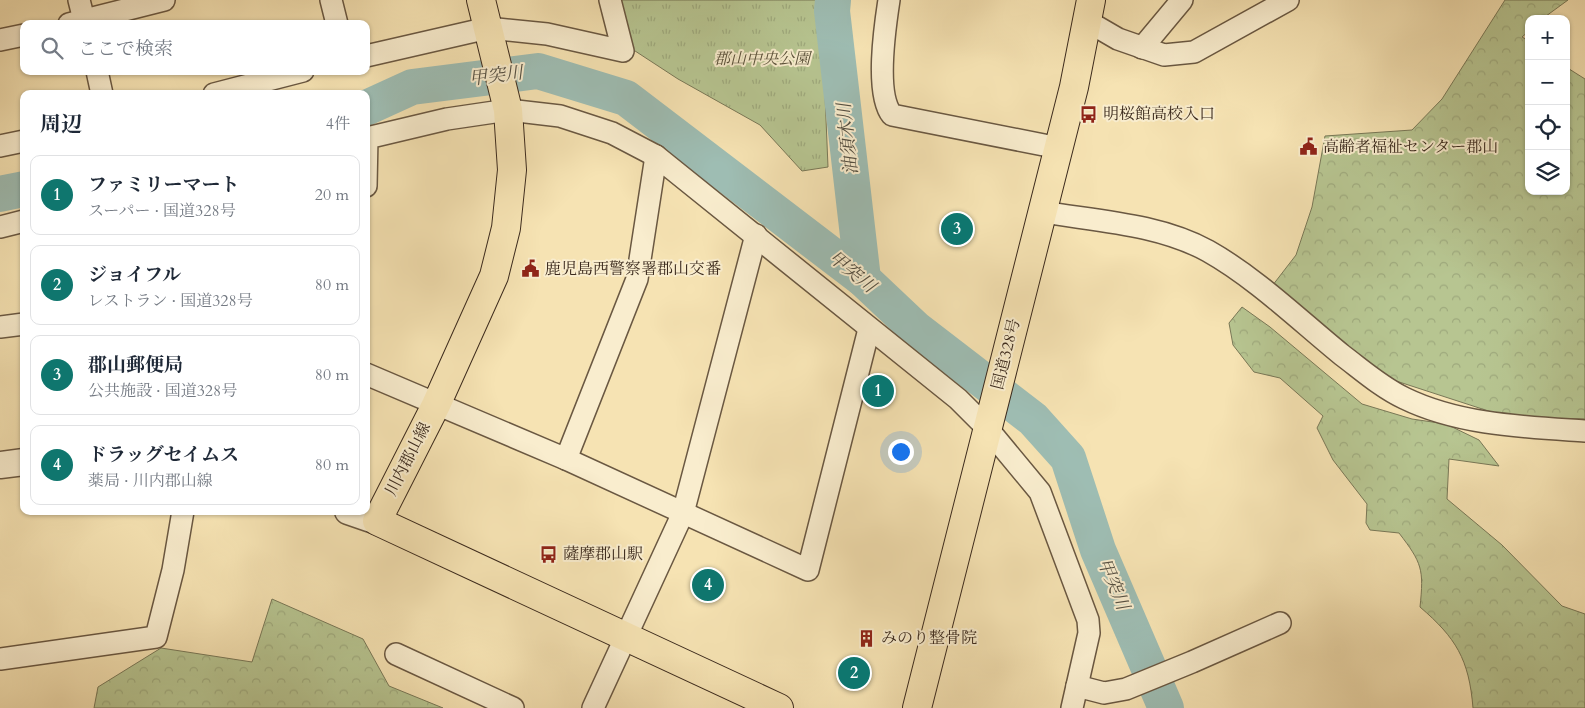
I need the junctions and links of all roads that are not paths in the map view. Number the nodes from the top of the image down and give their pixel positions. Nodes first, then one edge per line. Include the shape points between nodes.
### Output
1 (164, 0) edge
2 (331, 0) edge
3 (481, 0) edge
4 (610, 0) edge
5 (889, 0) edge
6 (1182, 0) edge
7 (1288, 0) edge
8 (1089, 10) edge
9 (79, 17) edge
10 (336, 20) edge
11 (490, 34) junction
12 (20, 36) edge
13 (0, 40) edge
14 (1142, 48) junction
15 (370, 55) edge
16 (98, 75) edge
17 (288, 75) edge
18 (101, 90) edge
19 (229, 90) edge
20 (507, 106) junction
21 (370, 137) edge
22 (20, 141) edge
23 (0, 146) edge
24 (1059, 148) junction
25 (656, 156) junction
26 (1043, 212) junction
27 (20, 222) edge
28 (0, 227) edge
29 (756, 235) junction
30 (20, 324) edge
31 (0, 327) edge
32 (870, 329) junction
33 (370, 376) edge
34 (436, 405) junction
35 (989, 423) junction
36 (1585, 431) edge
37 (566, 459) junction
38 (20, 462) edge
39 (0, 464) edge
40 (683, 513) junction
41 (182, 515) edge
42 (360, 515) edge
43 (377, 521) junction
44 (1280, 623) dead end
45 (626, 637) junction
46 (396, 654) dead end
47 (0, 658) edge
48 (1077, 686) junction
49 (514, 708) edge
50 (593, 708) edge
51 (780, 708) edge
52 (917, 708) edge
53 (1072, 708) edge

1 - 9 street
2 - 10 street
3 - 11 main road, 川内郡山線
4 - 11 street via 623,51 546,34
5 - 24 street via 883,38 884,85 892,115
6 - 14 street
7 - 14 street via 1194,52 1164,55
8 - 14 street via 1118,39
8 - 24 main road, 国道328号
11 - 15 street
11 - 20 main road, 川内郡山線
12 - 13 street
16 - 18 street
17 - 19 street
20 - 21 street
20 - 25 street via 560,116 612,133
20 - 34 main road, 川内郡山線 via 512,170 506,228 494,276
22 - 23 street
24 - 26 main road, 国道328号
25 - 29 street
25 - 37 street via 637,279
26 - 35 main road, 国道328号
26 - 36 street via 1153,232 1207,251 1238,270 1375,381 1405,398 1459,417
27 - 28 street
29 - 32 street
29 - 40 street
30 - 31 street
32 - 35 street
32 - 40 street via 808,570
33 - 34 street
34 - 37 street
34 - 43 main road, 川内郡山線
35 - 48 street via 1040,492 1088,620 1089,633
35 - 52 main road, 国道328号
37 - 40 street
38 - 39 street
40 - 45 street
41 - 47 street via 156,637
42 - 43 street
43 - 45 main road
44 - 48 street via 1126,688 1104,692
45 - 50 street
45 - 51 main road
46 - 49 street
48 - 53 street

